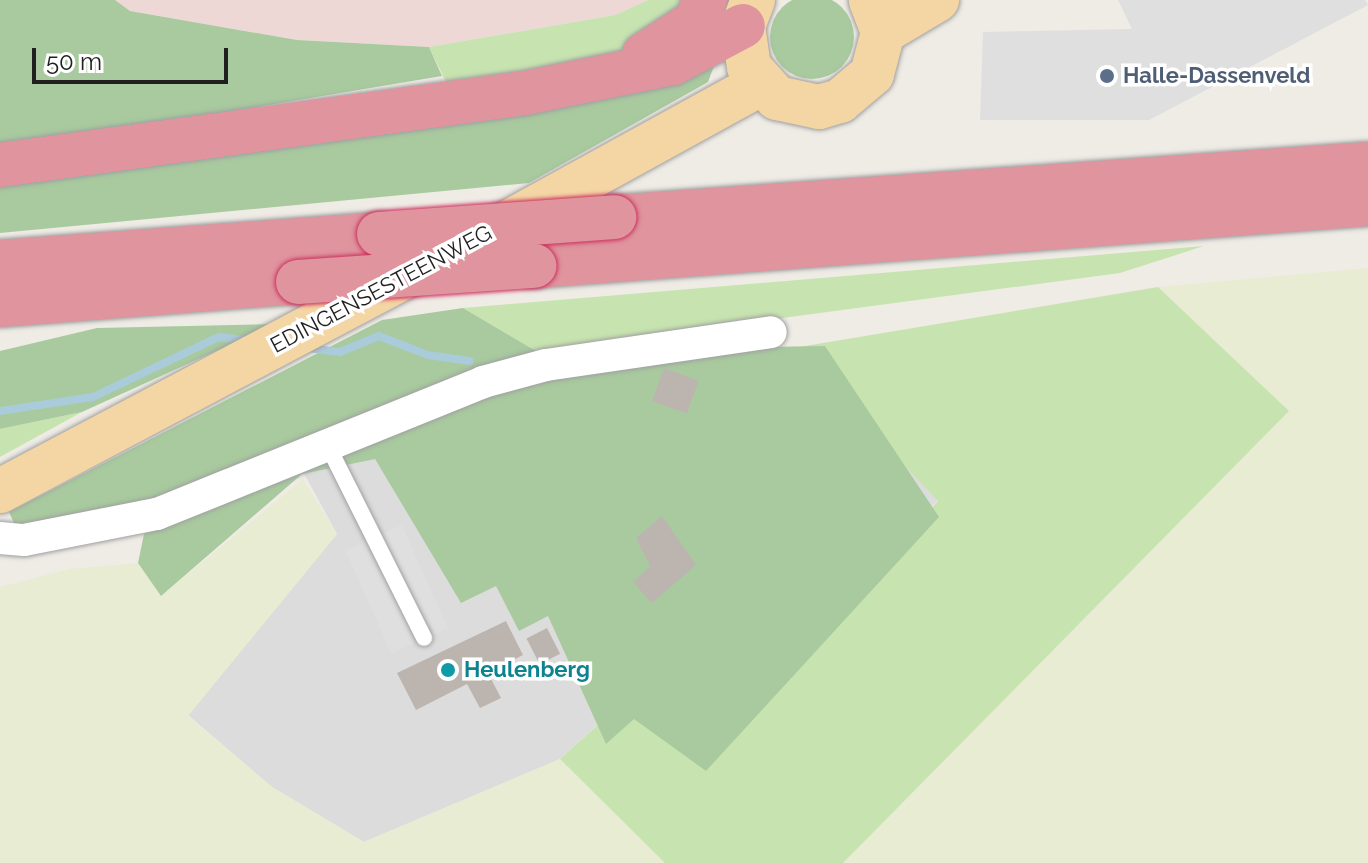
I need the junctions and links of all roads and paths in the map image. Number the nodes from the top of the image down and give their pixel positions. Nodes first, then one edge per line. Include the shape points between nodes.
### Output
1 (705, 0) edge
2 (937, 0) edge
3 (748, 13) edge
4 (877, 16) edge
5 (606, 75) junction
6 (760, 84) junction
7 (1368, 164) edge
8 (0, 165) edge
9 (1368, 204) edge
10 (0, 262) edge
11 (0, 305) edge
12 (771, 332) dead end
13 (326, 441) junction
14 (0, 491) edge
15 (0, 538) edge
16 (424, 638) dead end

1 - 5 highway via 696,21 674,40
2 - 4 main road
3 - 5 highway via 673,63
3 - 6 main road via 749,67
4 - 6 main road via 872,74 840,101 798,105
5 - 8 highway via 525,93
6 - 14 main road, EDINGENSESTEENWEG
7 - 10 highway, bridge
9 - 11 highway, bridge
12 - 13 street via 546,365 483,382
13 - 15 street via 157,514 24,540
13 - 16 lane

